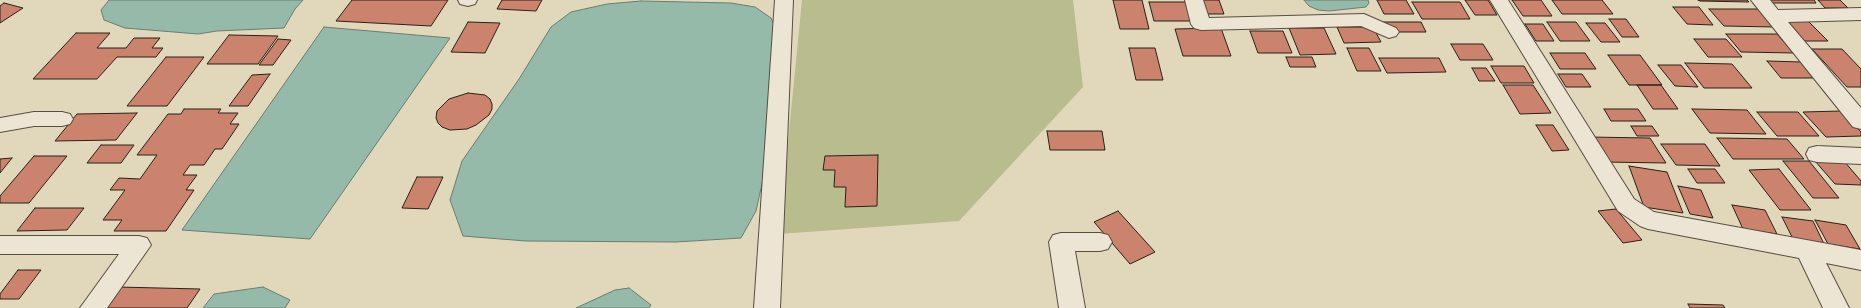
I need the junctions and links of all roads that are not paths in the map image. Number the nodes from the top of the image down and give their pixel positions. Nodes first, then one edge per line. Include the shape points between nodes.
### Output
1 (784, 0) edge
2 (1194, 0) edge
3 (1499, 0) edge
4 (1760, 0) edge
5 (1861, 14) edge
6 (1775, 16) junction
7 (1389, 32) dead end
8 (62, 120) dead end
9 (1861, 122) edge
10 (0, 125) edge
11 (1816, 154) dead end
12 (1861, 156) edge
13 (1100, 242) dead end
14 (0, 245) edge
15 (1807, 250) junction
16 (1861, 260) edge
17 (93, 308) edge
18 (767, 308) edge
19 (1072, 308) edge
20 (1836, 308) edge

1 - 18 street
2 - 7 street via 1201,24 1364,20
3 - 15 street via 1626,205 1648,220
4 - 6 street
5 - 6 street
6 - 9 street
8 - 10 street via 34,119
11 - 12 street
13 - 19 street via 1061,242
14 - 17 street via 139,245
15 - 16 street
15 - 20 street

